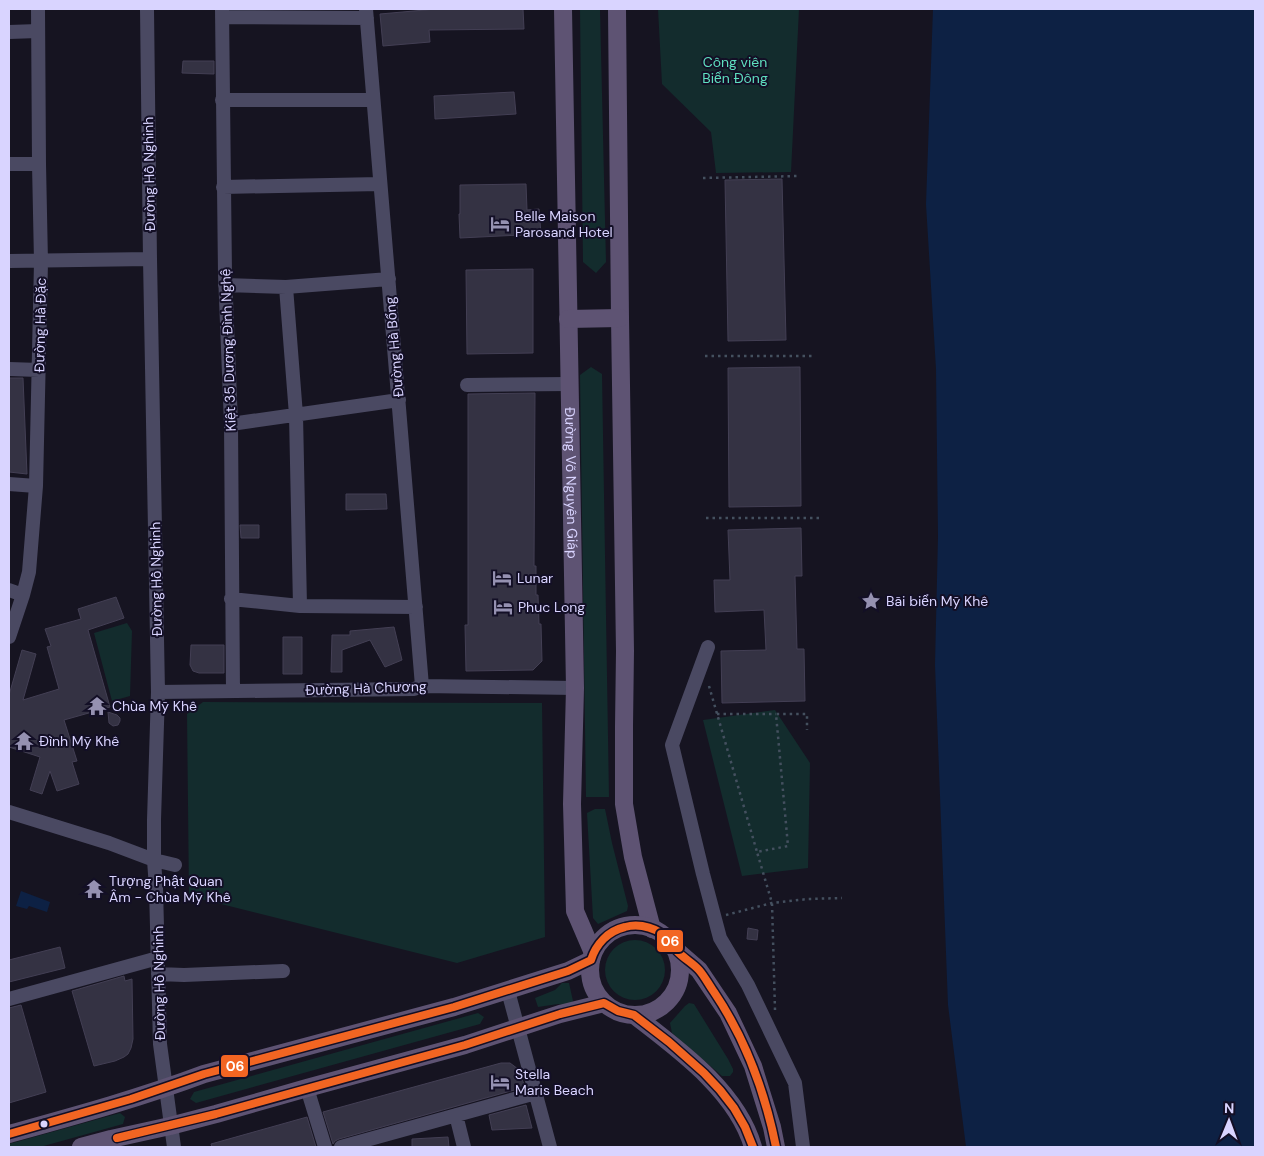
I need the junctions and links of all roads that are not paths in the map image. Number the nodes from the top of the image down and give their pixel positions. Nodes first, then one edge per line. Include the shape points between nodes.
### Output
1 (38, 9) edge
2 (147, 9) edge
3 (563, 9) edge
4 (617, 9) edge
5 (222, 13) edge
6 (366, 13) edge
7 (38, 31) junction
8 (9, 32) edge
9 (222, 100) junction
10 (373, 100) junction
11 (9, 164) edge
12 (39, 164) junction
13 (380, 184) junction
14 (224, 187) junction
15 (150, 259) junction
16 (9, 261) edge
17 (42, 262) junction
18 (389, 279) junction
19 (225, 285) junction
20 (286, 287) junction
21 (620, 318) junction
22 (568, 319) junction
23 (9, 370) edge
24 (39, 370) junction
25 (570, 384) junction
26 (467, 385) dead end
27 (399, 400) junction
28 (296, 415) junction
29 (231, 424) junction
30 (9, 484) edge
31 (36, 486) junction
32 (9, 590) edge
33 (23, 595) junction
34 (231, 599) junction
35 (300, 606) junction
36 (416, 607) junction
37 (9, 637) edge
38 (708, 647) dead end
39 (575, 688) junction
40 (233, 691) junction
41 (417, 691) junction
42 (158, 692) junction
43 (9, 812) edge
44 (154, 860) junction
45 (175, 865) dead end
46 (652, 928) junction
47 (676, 950) junction
48 (592, 956) junction
49 (158, 958) junction
50 (283, 971) dead end
51 (158, 974) junction
52 (508, 991) junction
53 (9, 999) edge
54 (604, 1003) junction
55 (634, 1015) junction
56 (518, 1027) junction
57 (307, 1088) junction
58 (166, 1089) junction
59 (536, 1093) junction
60 (456, 1115) junction
61 (170, 1126) junction
62 (9, 1134) edge
63 (81, 1147) edge
64 (174, 1147) edge
65 (325, 1147) edge
66 (341, 1147) edge
67 (464, 1147) edge
68 (550, 1147) edge
69 (753, 1147) edge
70 (776, 1147) edge
71 (802, 1147) edge

1 - 7 street, Đường Hà Đặc
2 - 15 street, Đường Hồ Nghinh
3 - 22 main road, Đường Võ Nguyên Giáp
4 - 21 main road
5 - 6 street
5 - 9 street, Kiệt 35 Dương Đình Nghệ
6 - 10 street, Đường Hà Bổng
7 - 8 street
7 - 12 street, Đường Hà Đặc
9 - 10 street
9 - 14 street, Kiệt 35 Dương Đình Nghệ
10 - 13 street, Đường Hà Bổng
11 - 12 street
12 - 17 street, Đường Hà Đặc
13 - 14 street
13 - 18 street, Đường Hà Bổng
14 - 19 street, Kiệt 35 Dương Đình Nghệ
15 - 17 street
15 - 42 street, Đường Hồ Nghinh
16 - 17 street
17 - 24 street, Đường Hà Đặc
18 - 20 street
18 - 27 street, Đường Hà Bổng
19 - 20 street
19 - 29 street, Kiệt 35 Dương Đình Nghệ
20 - 28 street
21 - 22 main road
21 - 46 main road via 624,804 633,857
22 - 25 main road, Đường Võ Nguyên Giáp
23 - 24 street
24 - 31 street, Đường Hà Đặc
25 - 26 street
25 - 39 main road, Đường Võ Nguyên Giáp
27 - 28 street
27 - 36 street, Đường Hà Bổng
28 - 29 street
28 - 35 street
29 - 34 street, Kiệt 35 Dương Đình Nghệ
30 - 31 street
31 - 33 street, Đường Hà Đặc via 29,572
32 - 33 street
33 - 37 street, Đường Hà Đặc
34 - 35 street
34 - 40 street, Kiệt 35 Dương Đình Nghệ
35 - 36 street
36 - 41 street, Đường Hà Bổng
38 - 71 street via 672,744 720,938 748,985 796,1083
39 - 41 street, Đường Hà Chương
39 - 48 main road, Đường Võ Nguyên Giáp via 572,804 575,910
40 - 41 street, Đường Hà Chương
40 - 42 street, Đường Hà Chương
42 - 44 street, Đường Hồ Nghinh
43 - 44 street
44 - 45 street
44 - 49 street, Đường Hồ Nghinh
46 - 47 main road
46 - 48 main road via 624,926 601,941
47 - 55 main road via 680,970 672,996 658,1009
47 - 70 main road via 699,970 728,1013 753,1066
48 - 52 main road via 568,971
48 - 54 main road via 592,983
49 - 51 street, Đường Hồ Nghinh
49 - 53 street
50 - 51 street
51 - 58 street, Đường Hồ Nghinh via 160,1044
52 - 56 street
52 - 58 main road via 204,1074
54 - 55 main road via 615,1011
54 - 56 main road
55 - 69 main road via 709,1078 732,1104
56 - 57 main road via 465,1045
56 - 59 street
57 - 61 main road
57 - 65 street
58 - 61 street, Đường Hồ Nghinh
58 - 62 main road
59 - 60 street
59 - 68 street
60 - 66 street
60 - 67 street
61 - 63 main road
61 - 64 street, Đường Hồ Nghinh

